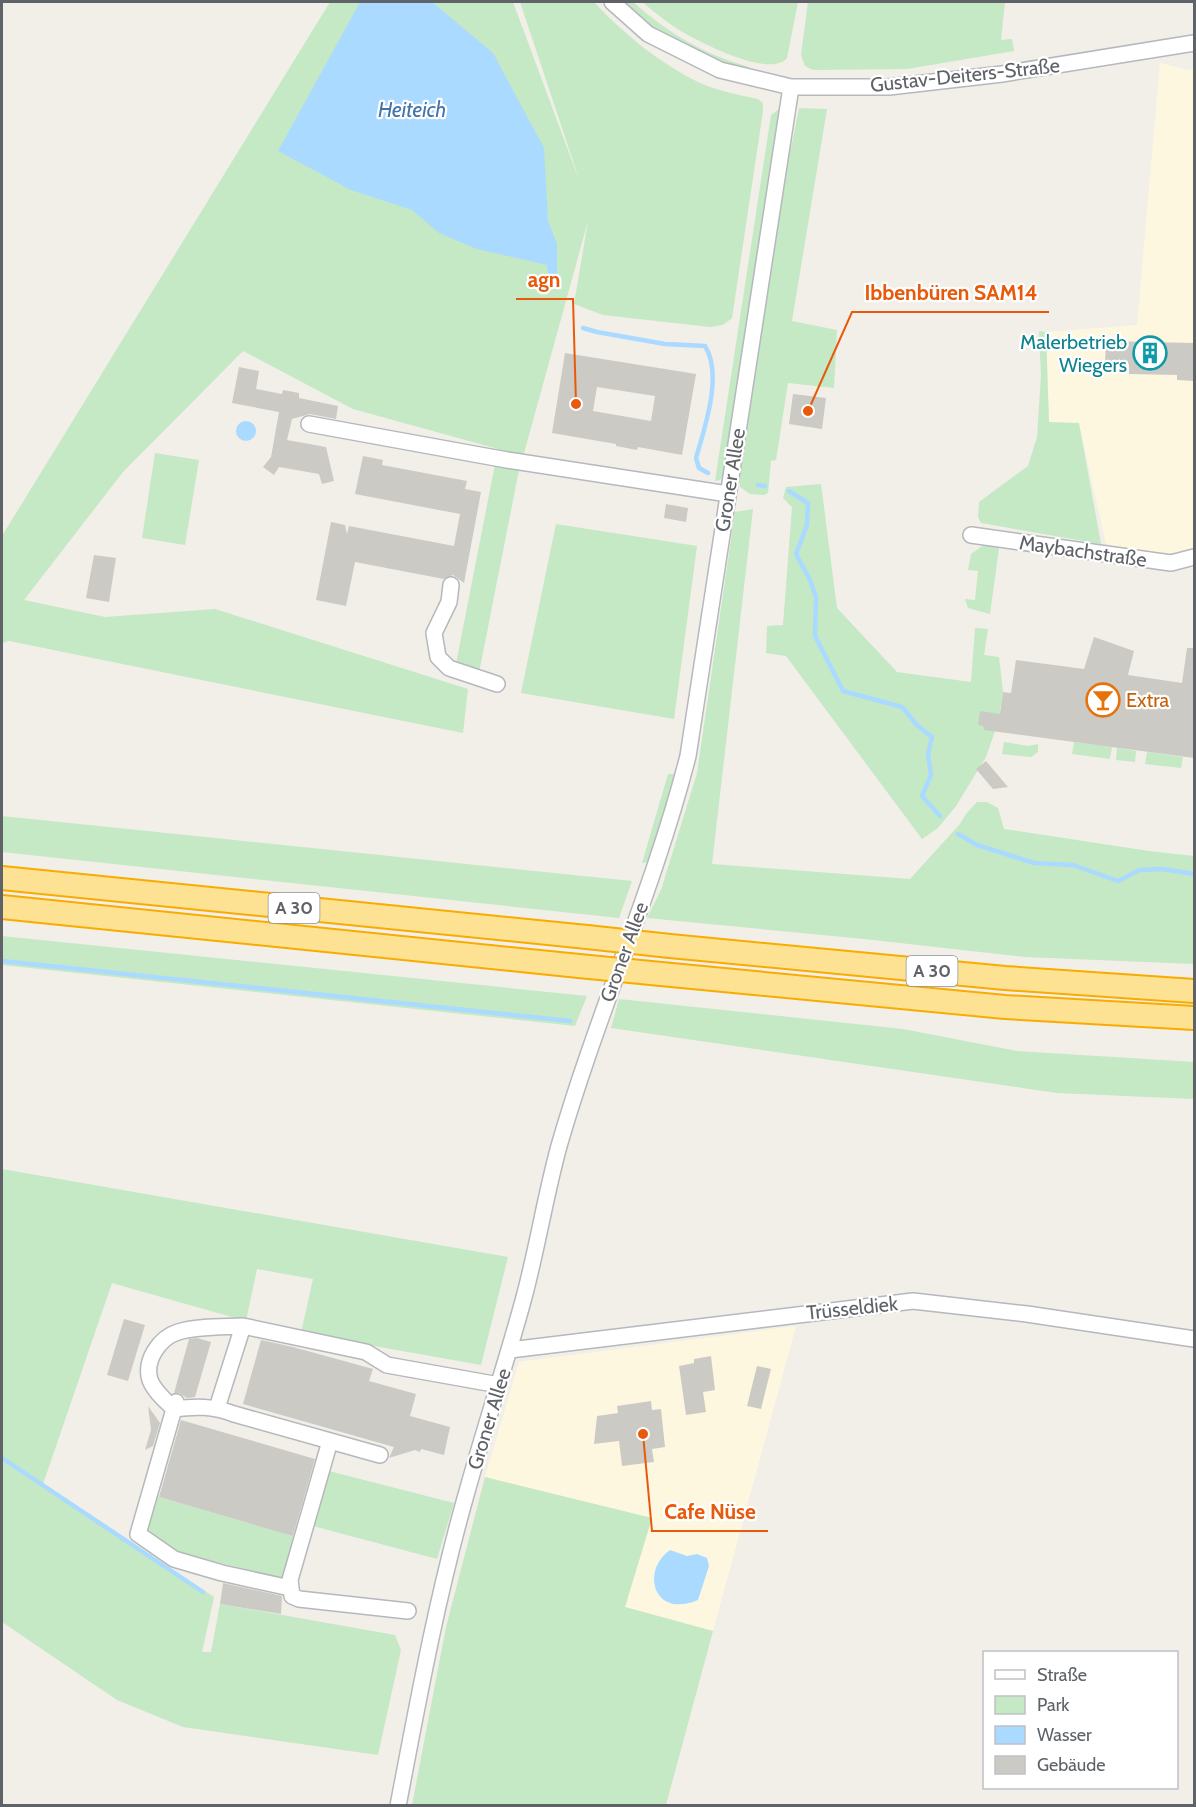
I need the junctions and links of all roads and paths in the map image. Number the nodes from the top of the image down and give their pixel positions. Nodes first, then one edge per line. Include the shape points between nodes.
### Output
1 (612, 2) edge
2 (1194, 43) edge
3 (791, 87) junction
4 (309, 424) dead end
5 (728, 494) junction
6 (971, 535) dead end
7 (1194, 557) edge
8 (451, 585) dead end
9 (497, 684) dead end
10 (2, 878) edge
11 (2, 907) edge
12 (1194, 991) edge
13 (1194, 1018) edge
14 (243, 1326) junction
15 (1194, 1339) edge
16 (510, 1350) junction
17 (500, 1384) junction
18 (175, 1404) junction
19 (217, 1408) junction
20 (330, 1441) junction
21 (380, 1455) dead end
22 (290, 1588) junction
23 (408, 1611) dead end
24 (398, 1806) edge

1 - 3 street, Gustav-Deiters-Straße via 648,34 720,70
2 - 3 street, Gustav-Deiters-Straße via 1002,74 900,85
3 - 5 street, Groner Allee
4 - 5 street
5 - 16 street, Groner Allee via 688,756 657,863 596,1030 558,1149
6 - 7 street, Maybachstraße via 1171,563
8 - 9 street via 449,602 434,633 438,657 448,668
10 - 12 highway, A 30, bridge via 1005,978
11 - 13 highway, A 30, bridge via 1005,1007
14 - 17 street via 366,1352 387,1365
14 - 18 street via 177,1332 161,1342 148,1369 151,1381
14 - 19 street
15 - 16 street, Trüsseldiek via 913,1301
16 - 17 street, Groner Allee
17 - 24 street, Groner Allee via 465,1496 433,1623
18 - 19 street
18 - 22 street via 138,1534 174,1560
19 - 20 street
20 - 21 street
20 - 22 street
22 - 23 street via 292,1596 299,1599

